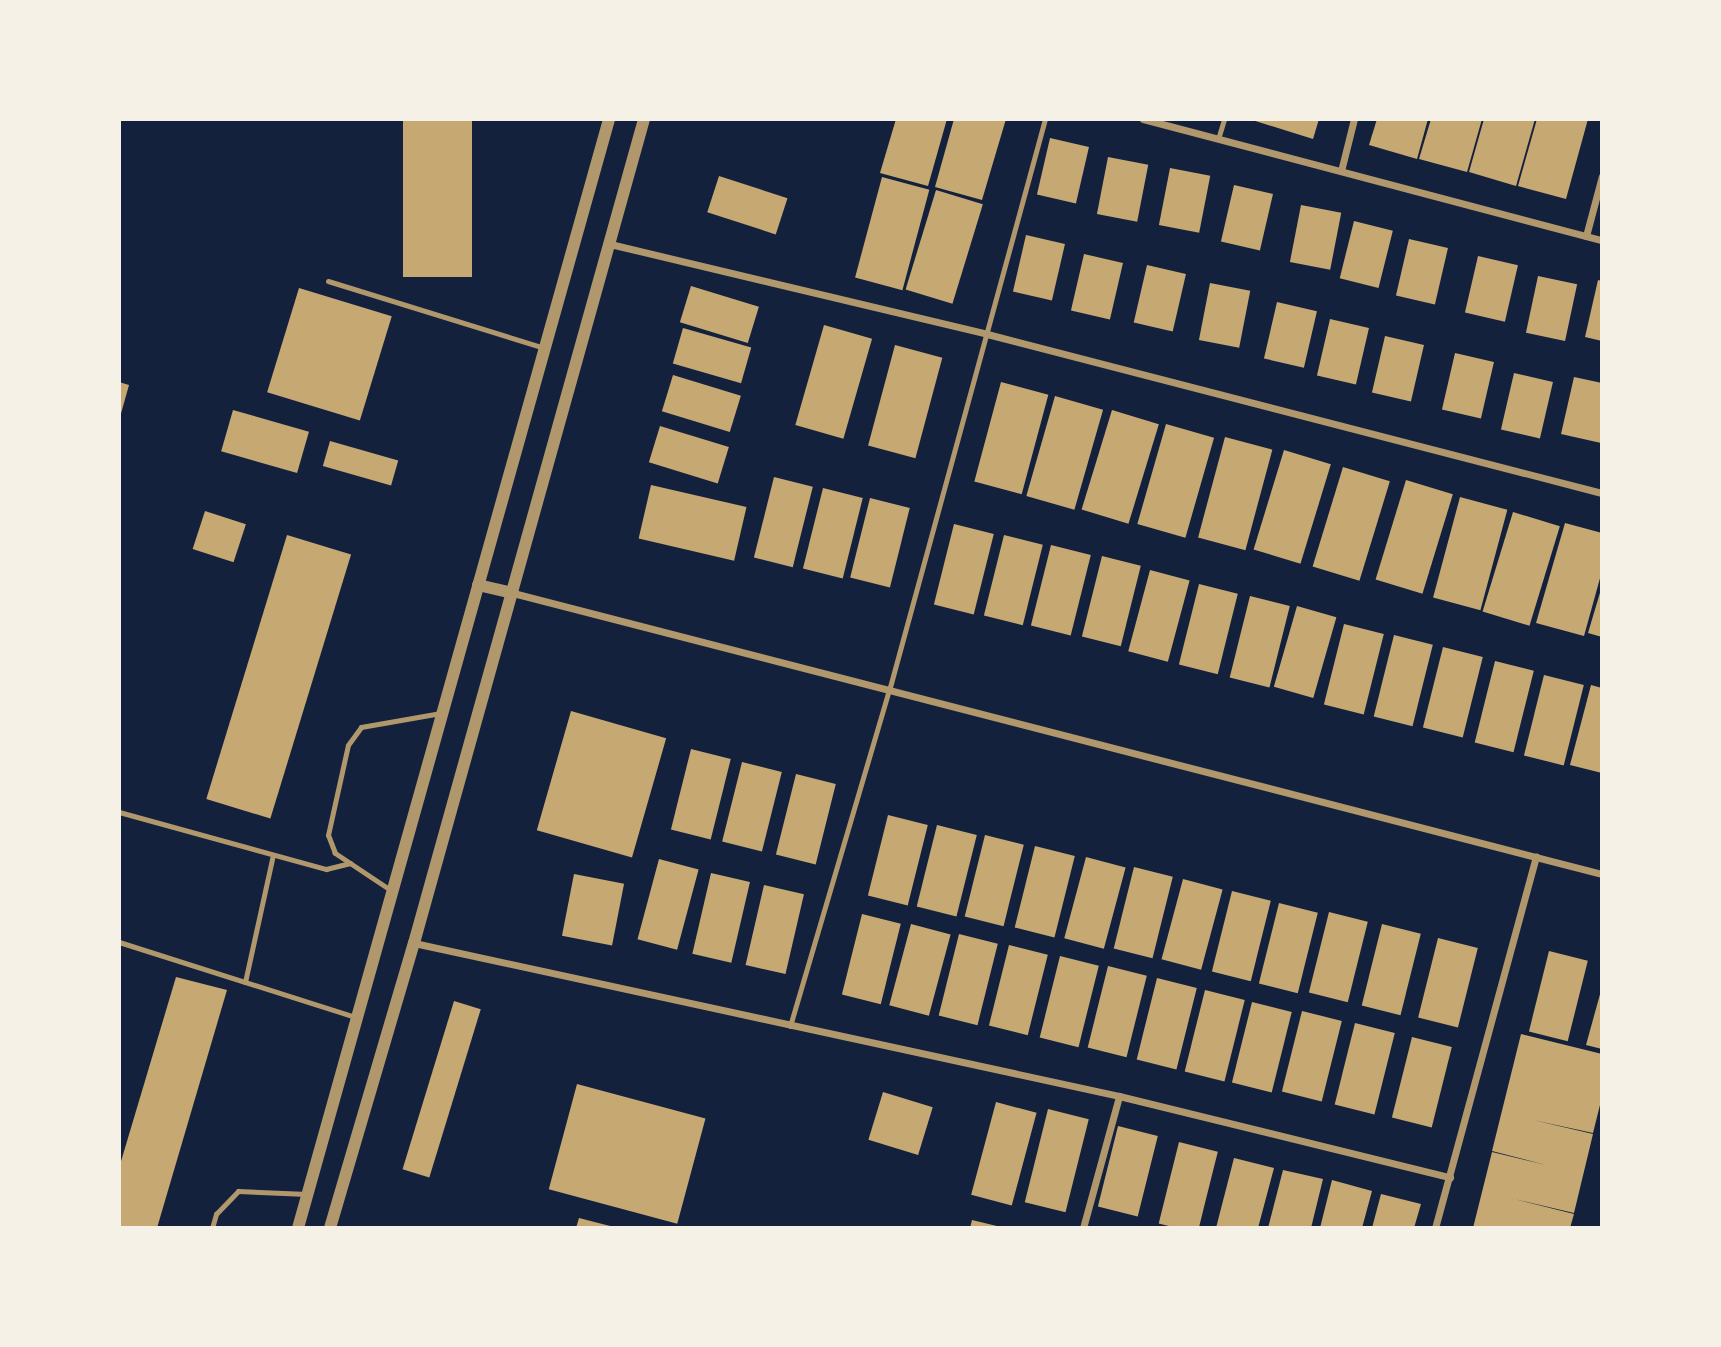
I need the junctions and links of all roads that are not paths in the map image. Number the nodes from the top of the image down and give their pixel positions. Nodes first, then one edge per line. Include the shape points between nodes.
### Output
1 (609, 119) edge
2 (644, 119) edge
3 (1045, 119) edge
4 (1143, 119) edge
5 (1224, 119) edge
6 (1354, 119) edge
7 (1219, 139) junction
8 (1341, 171) junction
9 (1602, 176) edge
10 (1586, 236) junction
11 (1602, 240) edge
12 (610, 244) junction
13 (328, 281) dead end
14 (987, 334) junction
15 (545, 348) junction
16 (1602, 493) edge
17 (478, 585) junction
18 (513, 593) junction
19 (890, 687) junction
20 (442, 713) junction
21 (119, 812) edge
22 (273, 855) junction
23 (1536, 857) junction
24 (350, 863) junction
25 (1602, 874) edge
26 (392, 891) junction
27 (119, 942) edge
28 (414, 943) junction
29 (245, 982) junction
30 (356, 1017) junction
31 (790, 1026) junction
32 (1119, 1096) junction
33 (1450, 1177) junction
34 (308, 1194) junction
35 (212, 1228) edge
36 (298, 1228) edge
37 (330, 1228) edge
38 (1083, 1228) edge
39 (1435, 1228) edge

1 - 15 street
2 - 12 street
3 - 14 lane
4 - 7 street
5 - 7 lane
6 - 8 street
7 - 8 street
8 - 10 street
9 - 10 street
10 - 11 street
12 - 14 street
12 - 18 street
13 - 15 lane
14 - 16 street
14 - 19 lane
15 - 17 street
17 - 18 street
17 - 20 street
18 - 19 street
18 - 28 street
19 - 23 street
19 - 31 lane
20 - 24 lane via 361,727 348,745 328,835 335,853
20 - 26 street
21 - 22 lane
22 - 24 lane via 326,869
22 - 29 lane
23 - 25 street
23 - 33 street
24 - 26 lane
26 - 30 street
27 - 29 lane
28 - 31 street
28 - 37 street
29 - 30 lane
30 - 34 street
31 - 32 street
32 - 33 street
32 - 38 street
33 - 39 street
34 - 35 lane via 238,1191 216,1214
34 - 36 street

